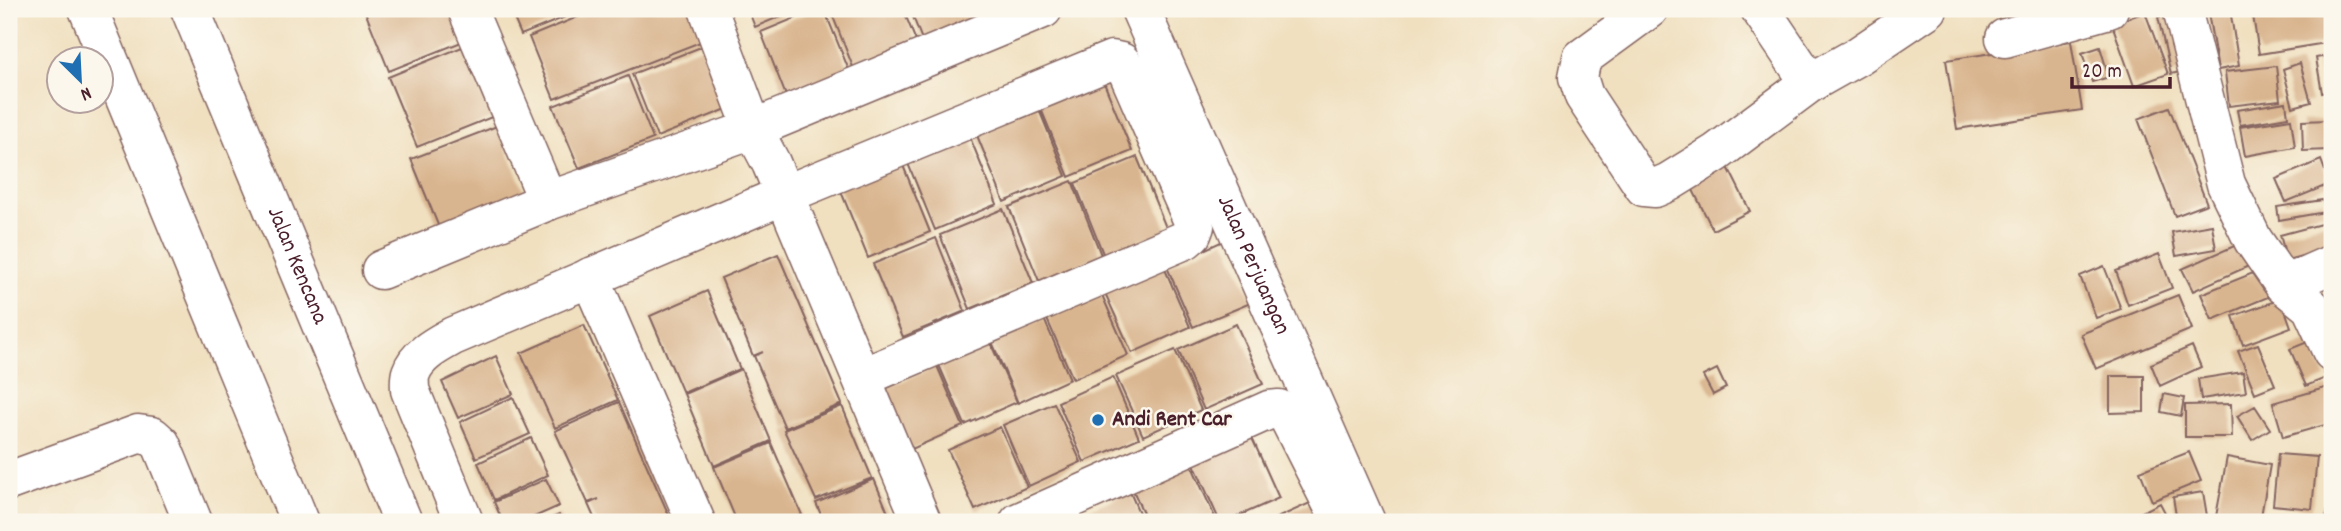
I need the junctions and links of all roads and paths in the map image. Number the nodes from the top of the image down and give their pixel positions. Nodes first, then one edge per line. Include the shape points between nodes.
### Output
1 (88, 9) edge
2 (191, 9) edge
3 (467, 9) edge
4 (708, 9) edge
5 (1043, 9) edge
6 (1140, 9) edge
7 (1650, 9) edge
8 (1760, 9) edge
9 (1928, 9) edge
10 (2109, 9) edge
11 (2182, 9) edge
12 (2005, 38) dead end
13 (1810, 83) junction
14 (753, 129) junction
15 (784, 195) junction
16 (548, 201) junction
17 (2332, 264) edge
18 (382, 270) dead end
19 (590, 277) junction
20 (2284, 285) junction
21 (2332, 352) edge
22 (863, 377) junction
23 (9, 481) edge
24 (193, 522) edge
25 (300, 522) edge
26 (403, 522) edge
27 (464, 522) edge
28 (696, 522) edge
29 (922, 522) edge
30 (1019, 522) edge
31 (1341, 522) edge
32 (1367, 522) edge

1 - 25 street
2 - 26 street, Jalan Kencana
3 - 16 street
4 - 14 street
5 - 14 street
6 - 32 street, Jalan Perjuangan
7 - 13 street via 1582,58 1578,77 1584,96 1644,187 1655,188 1692,167
8 - 13 street
9 - 13 street
10 - 12 street
11 - 20 street via 2227,184 2253,240
14 - 15 street
14 - 16 street
15 - 19 street
15 - 22 street
15 - 22 street via 1112,61 1126,68 1195,226 1185,240
16 - 18 street
17 - 20 street
19 - 27 street via 453,336 432,348 411,373 410,390
19 - 28 street
20 - 21 street via 2311,307
22 - 29 street
23 - 24 street via 138,434 152,436 161,444
30 - 31 street via 1279,409 1287,415

